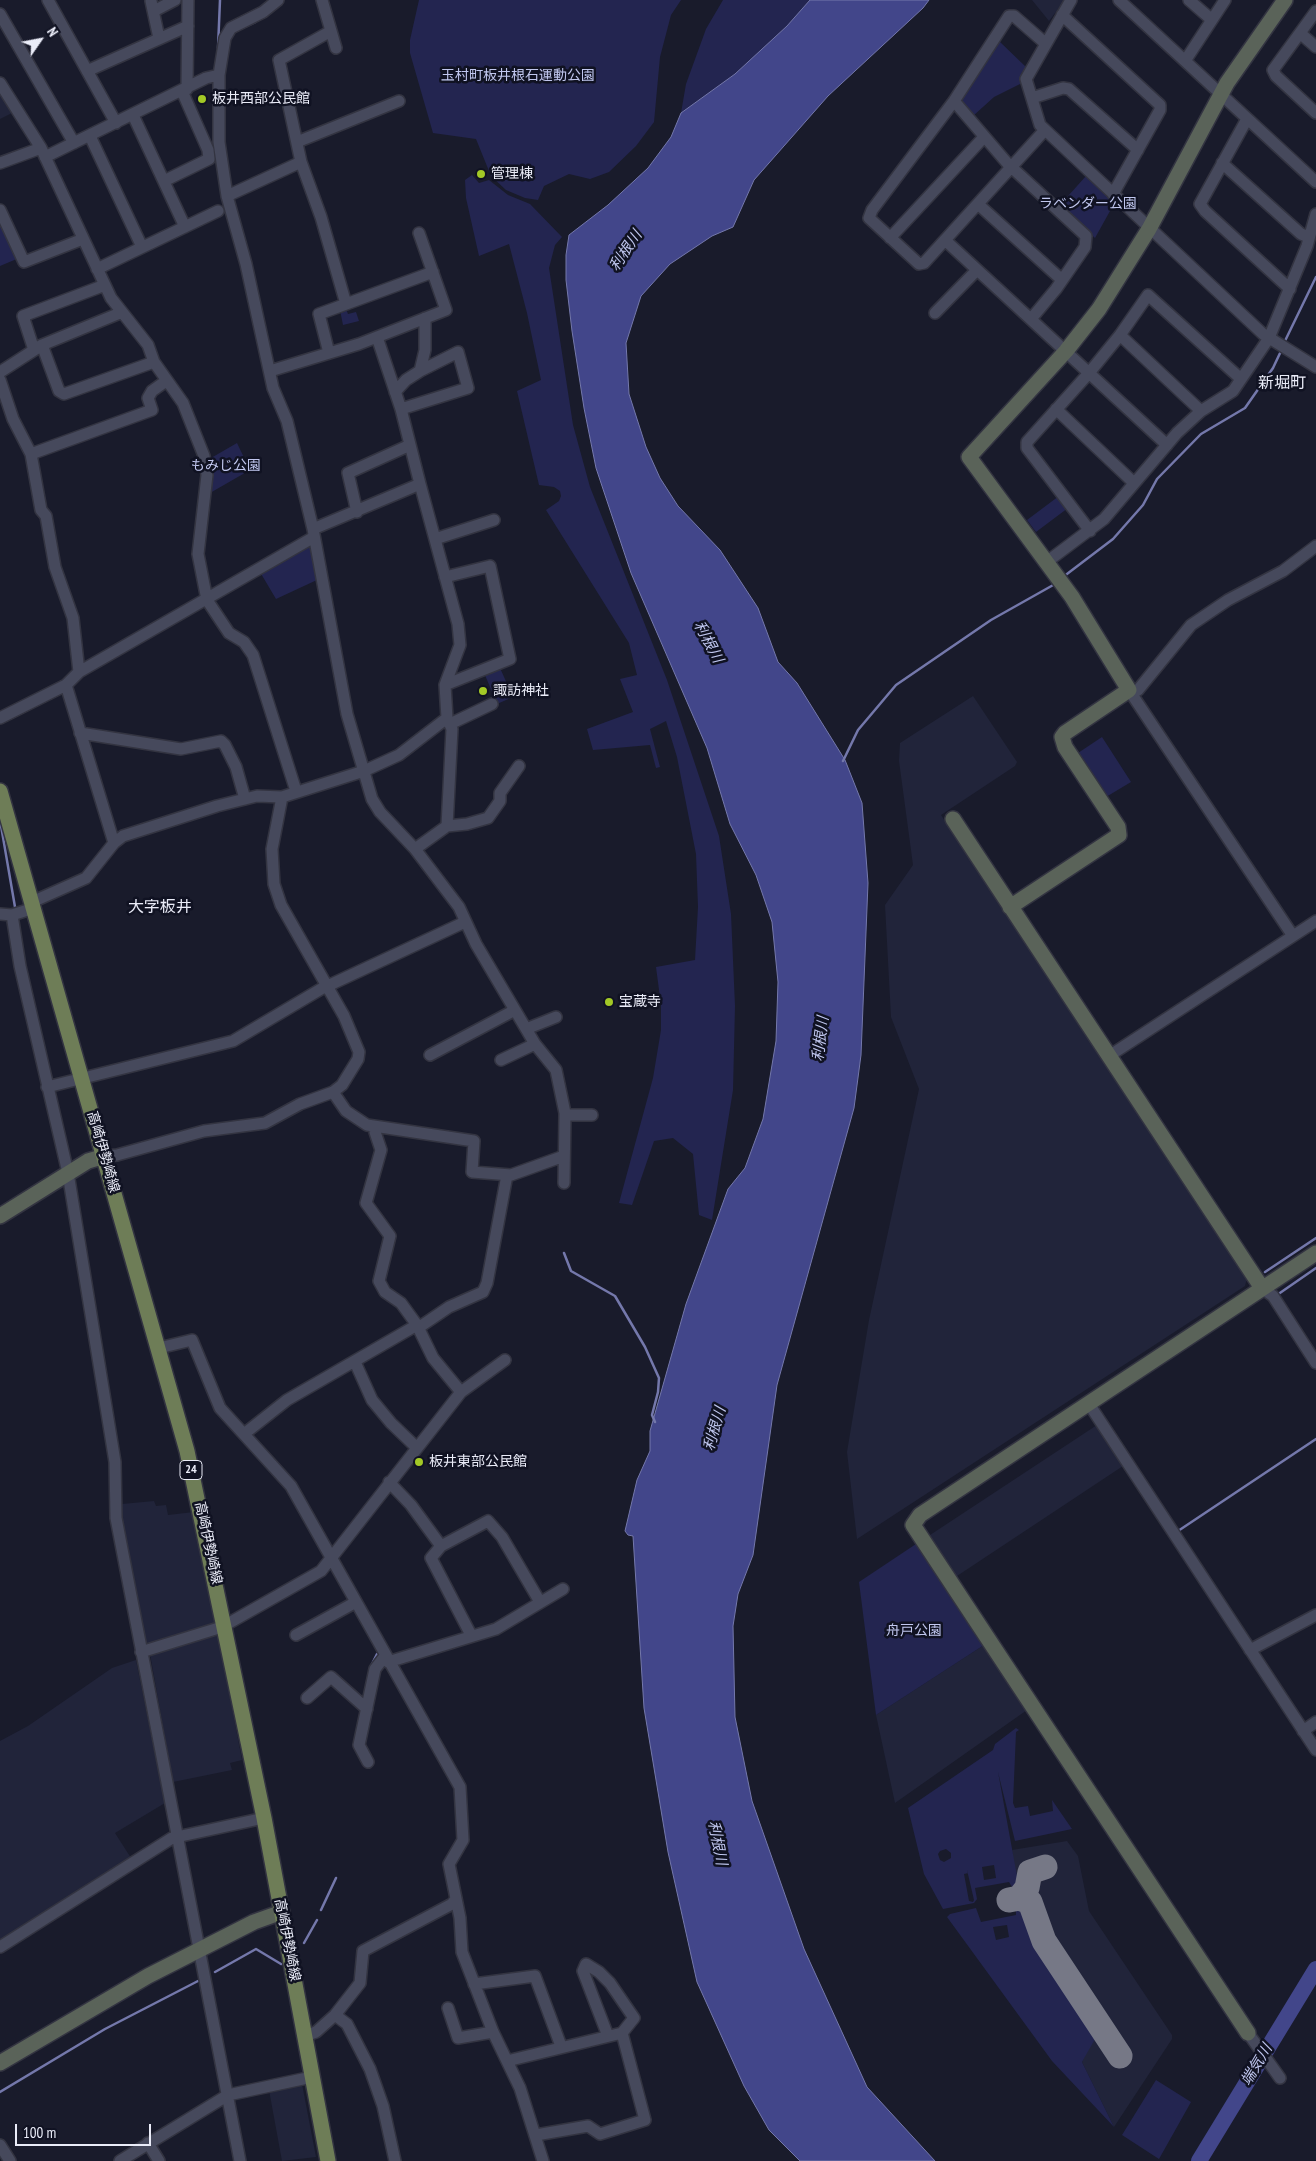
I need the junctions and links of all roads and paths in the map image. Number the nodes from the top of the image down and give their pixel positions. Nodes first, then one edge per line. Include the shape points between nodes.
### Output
1 (48, 0) edge
2 (175, 0) edge
3 (188, 0) edge
4 (278, 0) edge
5 (322, 0) edge
6 (1071, 0) edge
7 (1119, 0) edge
8 (1189, 0) edge
9 (1226, 0) edge
10 (1285, 0) edge
11 (153, 6) edge
12 (1316, 11) edge
13 (0, 14) edge
14 (1062, 15) junction
15 (1212, 20) junction
16 (188, 26) junction
17 (331, 31) junction
18 (1300, 32) junction
19 (159, 38) junction
20 (1045, 43) junction
21 (1316, 47) edge
22 (336, 48) dead end
23 (1185, 61) junction
24 (87, 71) junction
25 (219, 75) junction
26 (0, 83) edge
27 (185, 90) junction
28 (1220, 95) junction
29 (1032, 98) junction
30 (399, 100) dead end
31 (954, 101) junction
32 (1316, 113) edge
33 (133, 115) junction
34 (1247, 119) junction
35 (116, 123) junction
36 (1044, 131) junction
37 (90, 136) junction
38 (984, 138) junction
39 (297, 142) junction
40 (74, 143) junction
41 (1138, 150) junction
42 (43, 153) junction
43 (301, 162) junction
44 (0, 163) edge
45 (1222, 163) junction
46 (1012, 168) junction
47 (164, 181) junction
48 (1316, 182) edge
49 (1113, 194) junction
50 (227, 196) junction
51 (979, 205) junction
52 (0, 210) edge
53 (218, 211) dead end
54 (1316, 214) edge
55 (185, 227) junction
56 (1150, 229) junction
57 (419, 233) dead end
58 (1309, 237) junction
59 (83, 238) junction
60 (890, 238) junction
61 (946, 241) junction
62 (142, 247) junction
63 (97, 269) junction
64 (977, 270) junction
65 (433, 272) junction
66 (1062, 280) junction
67 (105, 285) junction
68 (1290, 289) junction
69 (346, 304) junction
70 (120, 313) junction
71 (935, 313) dead end
72 (426, 318) junction
73 (1031, 319) junction
74 (1120, 335) junction
75 (378, 337) junction
76 (1273, 340) junction
77 (38, 347) junction
78 (1066, 351) junction
79 (328, 354) junction
80 (154, 362) junction
81 (1316, 367) edge
82 (270, 371) junction
83 (420, 371) junction
84 (0, 372) edge
85 (1090, 373) junction
86 (1241, 379) junction
87 (0, 380) edge
88 (166, 381) junction
89 (395, 392) junction
90 (401, 409) junction
91 (1056, 409) junction
92 (1201, 411) junction
93 (410, 445) junction
94 (1167, 445) junction
95 (31, 454) junction
96 (1134, 483) junction
97 (420, 484) junction
98 (357, 512) junction
99 (494, 520) dead end
100 (1090, 531) junction
101 (313, 533) junction
102 (435, 539) junction
103 (1316, 546) edge
104 (1051, 566) junction
105 (445, 577) junction
106 (207, 600) junction
107 (79, 672) junction
108 (66, 685) junction
109 (445, 685) junction
110 (1130, 692) junction
111 (492, 704) dead end
112 (0, 718) edge
113 (448, 721) junction
114 (80, 733) junction
115 (519, 766) dead end
116 (364, 771) junction
117 (0, 791) edge
118 (296, 791) junction
119 (282, 797) junction
120 (245, 799) junction
121 (952, 819) dead end
122 (447, 826) junction
123 (114, 843) junction
124 (416, 849) junction
125 (33, 905) junction
126 (1010, 907) junction
127 (0, 914) edge
128 (12, 914) junction
129 (1316, 921) edge
130 (466, 922) junction
131 (1293, 936) junction
132 (328, 986) junction
133 (515, 1010) junction
134 (556, 1017) dead end
135 (526, 1029) junction
136 (535, 1044) junction
137 (430, 1055) dead end
138 (1110, 1056) junction
139 (501, 1060) dead end
140 (82, 1078) junction
141 (47, 1087) junction
142 (333, 1092) junction
143 (592, 1114) dead end
144 (565, 1115) junction
145 (377, 1127) junction
146 (105, 1156) junction
147 (564, 1156) junction
148 (68, 1173) junction
149 (507, 1175) junction
150 (564, 1183) dead end
151 (0, 1216) edge
152 (1316, 1253) edge
153 (1262, 1288) junction
154 (417, 1325) junction
155 (159, 1348) junction
156 (505, 1360) dead end
157 (355, 1362) junction
158 (1316, 1363) edge
159 (460, 1392) junction
160 (1089, 1404) junction
161 (244, 1434) junction
162 (416, 1447) junction
163 (388, 1482) junction
164 (441, 1546) junction
165 (332, 1558) junction
166 (563, 1589) dead end
167 (356, 1602) junction
168 (540, 1602) junction
169 (1316, 1615) edge
170 (225, 1625) junction
171 (296, 1635) dead end
172 (472, 1635) junction
173 (1250, 1650) junction
174 (141, 1652) junction
175 (386, 1659) junction
176 (307, 1698) dead end
177 (367, 1709) junction
178 (1316, 1722) edge
179 (1303, 1731) junction
180 (1316, 1750) edge
181 (368, 1762) dead end
182 (264, 1818) junction
183 (178, 1836) junction
184 (456, 1899) junction
185 (282, 1912) junction
186 (0, 1947) edge
187 (200, 1950) junction
188 (474, 1984) junction
189 (448, 2008) dead end
190 (335, 2015) junction
191 (493, 2032) junction
192 (622, 2033) junction
193 (305, 2036) junction
194 (608, 2036) junction
195 (1251, 2037) joint
196 (561, 2046) junction
197 (507, 2061) junction
198 (0, 2063) edge
199 (1278, 2075) dead end
200 (312, 2077) junction
201 (228, 2095) junction
202 (536, 2135) junction
203 (148, 2143) junction
204 (0, 2145) edge
205 (10, 2161) edge
206 (120, 2161) edge
207 (159, 2161) edge
208 (240, 2161) edge
209 (328, 2161) edge
210 (394, 2161) edge
211 (544, 2161) edge

1 - 24 street
2 - 11 street
3 - 16 street
4 - 25 street via 231,28 225,38
5 - 17 street
6 - 14 street
7 - 23 street
8 - 15 street
9 - 15 street
10 - 28 street
11 - 19 street
12 - 18 street
13 - 40 street
14 - 20 street
14 - 41 street via 1160,105
15 - 23 street
16 - 19 street
16 - 27 street
17 - 22 street
17 - 39 street via 278,60
18 - 21 street
18 - 32 street via 1275,66 1274,73
19 - 24 street
20 - 29 street via 1026,78
20 - 31 street via 1014,16 1009,16
23 - 28 street
24 - 35 street
25 - 27 street via 206,78
25 - 50 street via 219,142
26 - 42 street
27 - 33 street
27 - 47 street via 209,159
28 - 34 street
28 - 56 street
29 - 36 street
29 - 41 street via 1069,89
30 - 39 street
31 - 38 street
31 - 60 street via 870,213 870,220
33 - 35 street
33 - 47 street
34 - 45 street
34 - 48 street
35 - 37 street
36 - 46 street
36 - 49 street
37 - 40 street
37 - 62 street
38 - 46 street
38 - 60 street
39 - 43 street
40 - 42 street
41 - 49 street
42 - 44 street
42 - 59 street
43 - 50 street
43 - 69 street via 321,216
45 - 58 street via 1301,234
45 - 68 street via 1201,200 1202,208
46 - 51 street
46 - 66 street via 1086,236 1085,247
47 - 55 street
49 - 56 street
50 - 82 street
51 - 61 street
51 - 66 street
52 - 59 street via 24,262
53 - 55 street
54 - 58 street
55 - 62 street
56 - 76 street
56 - 78 street via 1099,309
57 - 65 street
58 - 68 street
59 - 63 street
60 - 61 street via 919,264
61 - 64 street
62 - 63 street
63 - 67 street
64 - 71 street
64 - 73 street
65 - 69 street
65 - 72 street via 446,310
66 - 73 street
67 - 70 street
67 - 77 street via 23,316
68 - 76 street
69 - 79 street via 319,314
70 - 77 street
70 - 80 street via 148,345
72 - 75 street
72 - 83 street via 425,350
73 - 78 street
74 - 85 street
74 - 86 street via 1148,295
74 - 92 street
75 - 79 street
75 - 89 street
76 - 81 street
76 - 86 street
77 - 80 street via 59,391 64,394
77 - 84 street
78 - 85 street
78 - 104 street via 969,457
79 - 82 street
80 - 88 street
82 - 101 street via 295,451
83 - 89 street
83 - 90 street via 458,352 468,388
85 - 91 street
85 - 94 street
86 - 92 street via 1230,394
87 - 95 street
88 - 95 street via 148,398 152,410
88 - 106 street via 184,403 204,456 207,475 198,554
89 - 90 street
90 - 93 street
91 - 96 street
91 - 100 street via 1026,445
92 - 94 street
93 - 97 street
93 - 98 street via 348,473
94 - 96 street
95 - 107 street via 41,510 46,516 56,567 73,618
96 - 100 street via 1109,515
97 - 98 street
97 - 102 street
98 - 101 street
99 - 102 street
100 - 104 street
101 - 106 street
101 - 116 street via 348,714
102 - 105 street
103 - 110 street via 1283,571 1228,600 1191,625 1138,690
104 - 110 street
105 - 109 street via 458,624 460,645
105 - 109 street via 490,566 510,659
106 - 107 street
106 - 118 street via 230,634 244,642 253,656
107 - 108 street
108 - 112 street
108 - 114 street
109 - 113 street
110 - 126 street via 1062,737 1065,747 1118,827 1119,835
110 - 131 street
111 - 113 street
113 - 116 street via 399,755
113 - 122 street via 452,730
114 - 120 street via 181,749 221,741 236,767
114 - 123 street
115 - 122 street via 500,792 500,801 488,818
116 - 118 street
116 - 124 street via 372,799 380,812
117 - 125 main road, 高崎伊勢崎線 / 24
118 - 119 street
119 - 120 street
119 - 132 street via 272,849 274,884 281,905
120 - 123 street via 134,831
121 - 126 street
122 - 124 street
123 - 125 street via 86,878
124 - 130 street via 459,907
125 - 128 street
125 - 140 main road, 高崎伊勢崎線 / 24
126 - 138 street
127 - 128 street
128 - 141 street
129 - 131 street
130 - 132 street
130 - 133 street
131 - 138 street
132 - 140 street via 233,1041
132 - 142 street via 360,1056
133 - 135 street
133 - 137 street
134 - 135 street
135 - 136 street
136 - 139 street
136 - 144 street via 556,1070
138 - 153 street
140 - 141 street
140 - 146 main road, 高崎伊勢崎線 / 24
141 - 148 street
142 - 145 street via 346,1111 367,1125
142 - 146 street via 300,1104 265,1123 204,1131
143 - 144 street
144 - 147 street
145 - 149 street via 474,1142 472,1172
145 - 154 street via 375,1132 381,1150 366,1203 390,1236 379,1281 384,1292 401,1303
146 - 148 street via 94,1158
146 - 155 main road, 高崎伊勢崎線 / 24
147 - 149 street
147 - 150 street
148 - 151 street
148 - 174 street via 115,1462 116,1518
149 - 154 street via 486,1288 479,1295 448,1307 422,1326
152 - 153 street
153 - 158 street via 1273,1296
153 - 160 street
154 - 157 street
154 - 159 street via 433,1358
155 - 161 street via 192,1340 216,1401
155 - 170 main road, 高崎伊勢崎線 / 24 via 193,1477
156 - 159 street
157 - 161 street via 287,1400
157 - 162 street via 372,1400
159 - 162 street
160 - 173 street
160 - 195 street via 920,1515 913,1525
161 - 165 street via 291,1486
162 - 163 street
163 - 164 street via 411,1505
163 - 165 street
164 - 168 street via 488,1521 502,1537
164 - 172 street via 431,1558
165 - 167 street
165 - 170 street via 321,1571
166 - 168 street
167 - 171 street
167 - 175 street
168 - 172 street via 496,1629
169 - 173 street
170 - 174 street
170 - 182 main road, 高崎伊勢崎線 / 24
172 - 175 street
173 - 179 street
174 - 183 street
175 - 177 street via 375,1669
175 - 184 street via 462,1792 463,1840 449,1864
176 - 177 street via 331,1677
177 - 181 street via 359,1745
178 - 179 street
179 - 180 street
182 - 183 street
182 - 185 main road, 高崎伊勢崎線 / 24
183 - 186 street
183 - 187 street
184 - 188 street via 462,1952
184 - 190 street via 363,1951 360,1983
185 - 187 street via 254,1922
185 - 193 main road, 高崎伊勢崎線 / 24
187 - 198 street via 133,1984
187 - 201 street
188 - 191 street
188 - 196 street via 535,1976
189 - 191 street via 458,2038
190 - 193 street via 316,2032
190 - 210 street via 347,2024 370,2069 383,2106
191 - 197 street
192 - 194 street
192 - 194 street via 634,2018 610,1983 586,1964 583,1971
192 - 202 street via 645,2120 600,2134 588,2126
193 - 200 main road, 高崎伊勢崎線 / 24
194 - 196 street
195 - 199 street
196 - 197 street
197 - 202 street
200 - 201 street
200 - 209 main road, 高崎伊勢崎線 / 24
201 - 203 street
201 - 208 street
202 - 211 street
203 - 206 street
203 - 207 street
204 - 205 street

